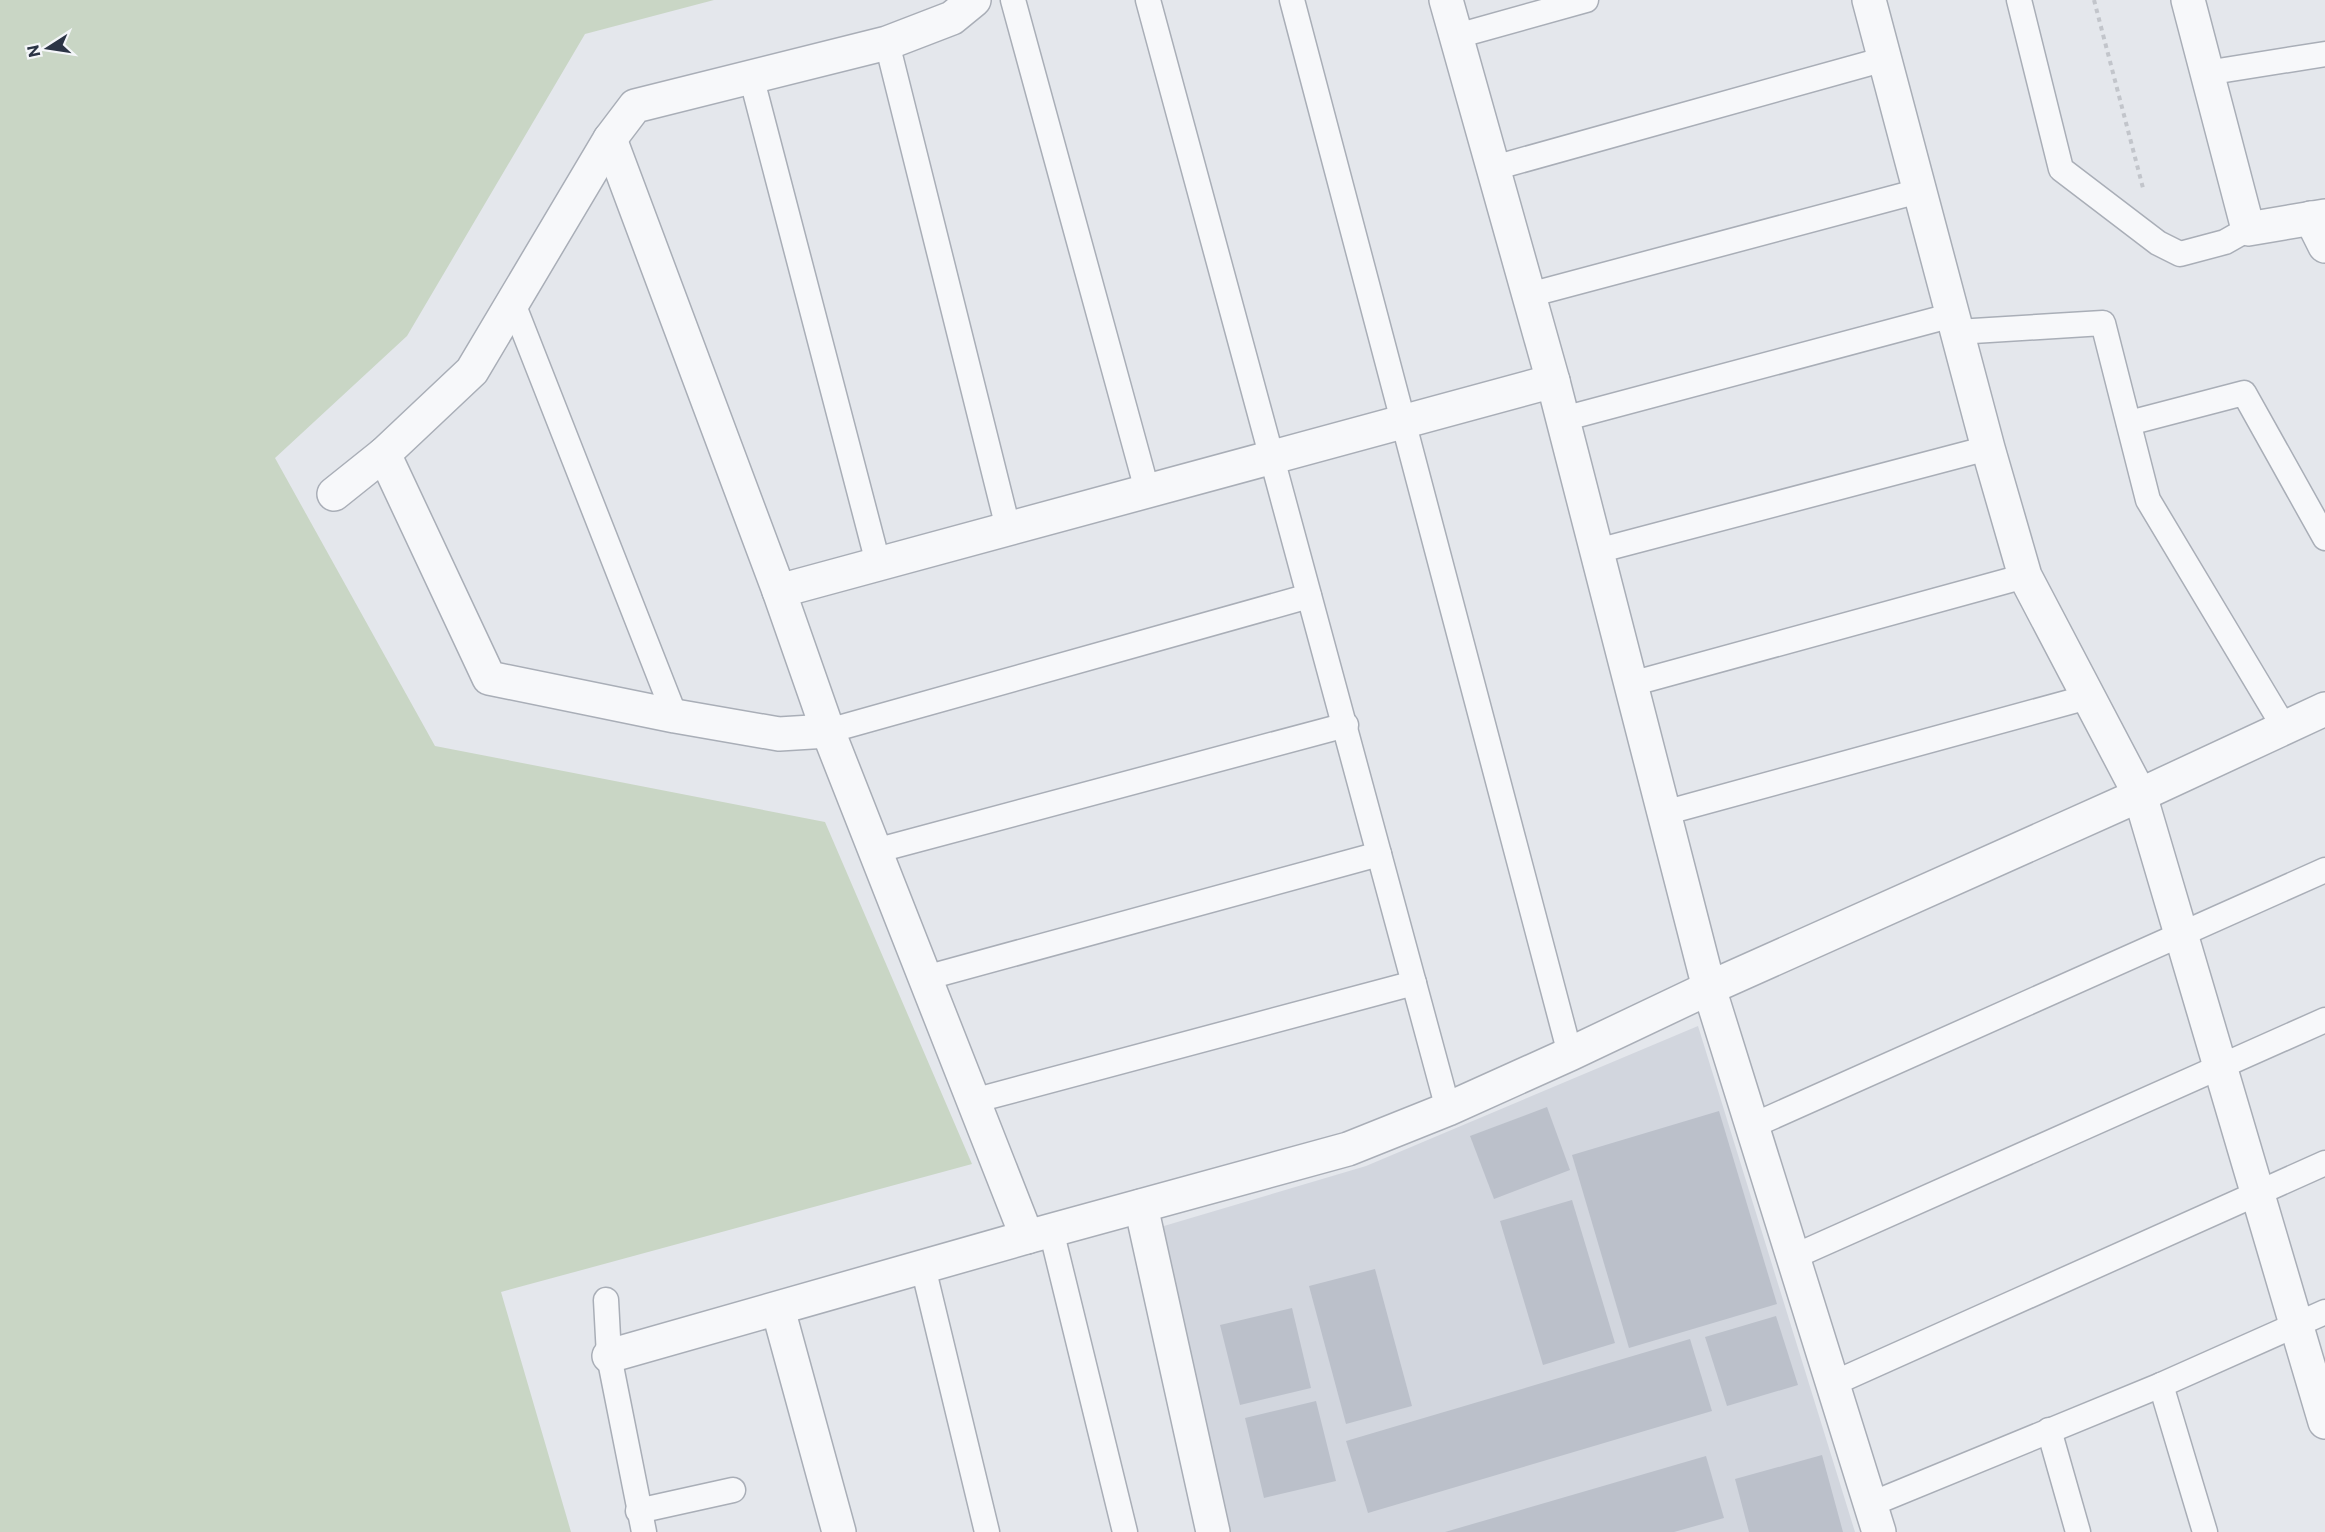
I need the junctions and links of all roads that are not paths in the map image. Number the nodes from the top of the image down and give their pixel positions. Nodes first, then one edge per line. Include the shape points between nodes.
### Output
1 (974, 0) edge
2 (1013, 0) edge
3 (1148, 0) edge
4 (1292, 0) edge
5 (1446, 0) edge
6 (1586, 0) edge
7 (1869, 0) edge
8 (2019, 0) edge
9 (2188, 0) edge
10 (1457, 36) junction
11 (887, 43) junction
12 (2325, 54) edge
13 (1884, 59) junction
14 (2206, 73) junction
15 (751, 76) junction
16 (610, 139) junction
17 (1494, 168) junction
18 (1919, 191) junction
19 (2320, 227) edge
20 (2248, 229) junction
21 (1529, 295) junction
22 (512, 301) junction
23 (1955, 323) junction
24 (1553, 381) junction
25 (1563, 418) junction
26 (1405, 421) junction
27 (2129, 423) junction
28 (1988, 448) junction
29 (384, 454) junction
30 (1271, 458) junction
31 (1147, 490) junction
32 (334, 494) dead end
33 (1008, 528) junction
34 (2325, 538) edge
35 (1597, 551) junction
36 (878, 563) junction
37 (2025, 576) junction
38 (779, 591) junction
39 (1309, 596) junction
40 (1631, 684) junction
41 (2088, 697) junction
42 (2325, 709) edge
43 (675, 716) junction
44 (1346, 725) junction
45 (2284, 727) junction
46 (828, 731) junction
47 (2140, 795) junction
48 (1664, 813) junction
49 (875, 851) junction
50 (1379, 854) junction
51 (2325, 870) edge
52 (2182, 933) junction
53 (925, 978) junction
54 (1414, 983) junction
55 (1709, 988) junction
56 (2325, 1020) edge
57 (1570, 1054) junction
58 (2221, 1066) junction
59 (973, 1101) junction
60 (1448, 1109) junction
61 (1752, 1126) junction
62 (2325, 1163) edge
63 (2259, 1192) junction
64 (1141, 1206) junction
65 (1039, 1234) junction
66 (1793, 1257) junction
67 (923, 1267) junction
68 (606, 1300) dead end
69 (778, 1309) junction
70 (2311, 1318) edge
71 (609, 1356) junction
72 (1832, 1384) junction
73 (2161, 1385) junction
74 (2325, 1422) edge
75 (2049, 1430) junction
76 (733, 1490) dead end
77 (1874, 1519) edge
78 (641, 1522) edge
79 (839, 1532) edge
80 (987, 1532) edge
81 (1125, 1532) edge
82 (1213, 1532) edge
83 (2078, 1532) edge
84 (2205, 1532) edge

1 - 11 street via 952,18
2 - 31 lane
3 - 30 lane
4 - 26 lane
5 - 10 street
6 - 10 lane
7 - 13 street
8 - 20 lane via 2061,169 2158,243 2180,254 2225,242
9 - 14 street
10 - 17 street
11 - 15 street
11 - 33 lane
12 - 14 lane
13 - 17 lane
13 - 18 street
14 - 20 street
15 - 16 street via 635,106
15 - 36 lane
16 - 22 street
16 - 38 street
17 - 21 street
18 - 21 lane
18 - 23 street
19 - 20 street
21 - 24 street
22 - 29 street via 472,371
22 - 43 lane
23 - 25 lane
23 - 27 lane via 2103,323
23 - 28 street
24 - 25 street
24 - 26 street
25 - 35 street
26 - 30 street
26 - 57 lane
27 - 34 lane via 2244,393
27 - 45 lane via 2148,500
28 - 35 lane
28 - 37 street
29 - 32 street
29 - 43 street via 489,678
30 - 31 street
30 - 39 lane
31 - 33 street
33 - 36 street
35 - 40 street
36 - 38 street
37 - 40 lane
37 - 41 street
38 - 46 street
39 - 44 lane
39 - 46 lane
40 - 48 street
41 - 47 street
41 - 48 lane
42 - 45 street
43 - 46 street via 779,734
44 - 49 lane
44 - 50 lane
45 - 47 street
46 - 49 street
47 - 52 street
47 - 55 street
48 - 55 street
49 - 53 street
50 - 53 lane
50 - 54 lane
51 - 52 lane
52 - 58 street
52 - 61 lane
53 - 59 street
54 - 59 lane
54 - 60 lane
55 - 57 street
55 - 61 street
56 - 58 lane
57 - 60 street
58 - 63 street
58 - 66 lane
59 - 65 street
60 - 64 street via 1348,1149
61 - 66 street
62 - 63 lane
63 - 70 street
63 - 72 lane
64 - 65 street
64 - 82 street
65 - 67 street
65 - 81 lane
66 - 72 street
67 - 69 street
67 - 80 lane
68 - 71 lane
69 - 71 street
69 - 79 street
70 - 73 lane
70 - 74 street
71 - 78 lane
72 - 77 street
73 - 75 lane
73 - 84 lane
75 - 77 lane
75 - 83 lane
76 - 78 lane

